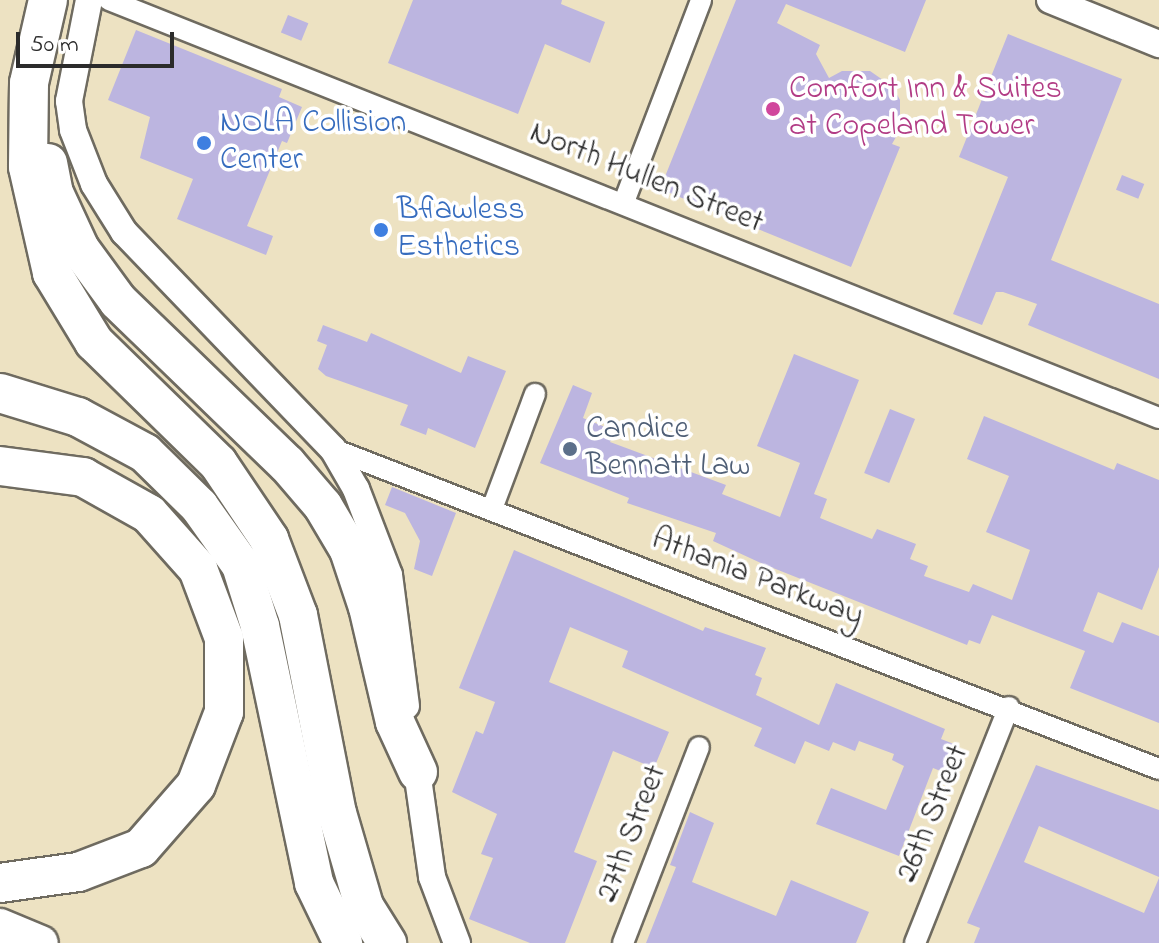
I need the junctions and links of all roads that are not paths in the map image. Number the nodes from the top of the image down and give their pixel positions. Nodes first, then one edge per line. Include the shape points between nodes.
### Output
1 (48, 0) edge
2 (89, 0) edge
3 (109, 0) edge
4 (701, 0) edge
5 (1050, 0) edge
6 (1159, 44) edge
7 (29, 83) junction
8 (624, 202) junction
9 (0, 393) edge
10 (535, 394) dead end
11 (1159, 418) edge
12 (333, 449) junction
13 (0, 466) edge
14 (492, 509) junction
15 (1009, 707) junction
16 (699, 747) dead end
17 (1159, 769) edge
18 (418, 772) junction
19 (0, 883) edge
20 (0, 926) edge
21 (41, 943) edge
22 (343, 943) edge
23 (387, 943) edge
24 (457, 943) edge
25 (623, 943) edge
26 (915, 943) edge

1 - 7 highway
2 - 12 street via 69,101 73,130 94,184 124,232
3 - 8 street, North Hullen Street
4 - 8 street
5 - 6 street
7 - 18 highway via 54,193 80,249 118,301 287,464 323,506 349,550 395,722
7 - 23 highway via 28,167 52,273 94,342 218,463 269,539 298,615 337,813 364,906
8 - 11 street, North Hullen Street
9 - 22 highway via 78,417 145,453 199,506 241,565 314,883
10 - 14 street
12 - 14 street, Athania Parkway
12 - 18 street via 356,489 389,575
13 - 19 highway via 83,477 149,514 198,569 224,638 224,712 196,785 141,848 78,872
14 - 15 street, Athania Parkway
15 - 17 street, Athania Parkway
15 - 26 street, 26th Street
16 - 25 street, 27th Street
18 - 24 street via 432,877
20 - 21 highway

